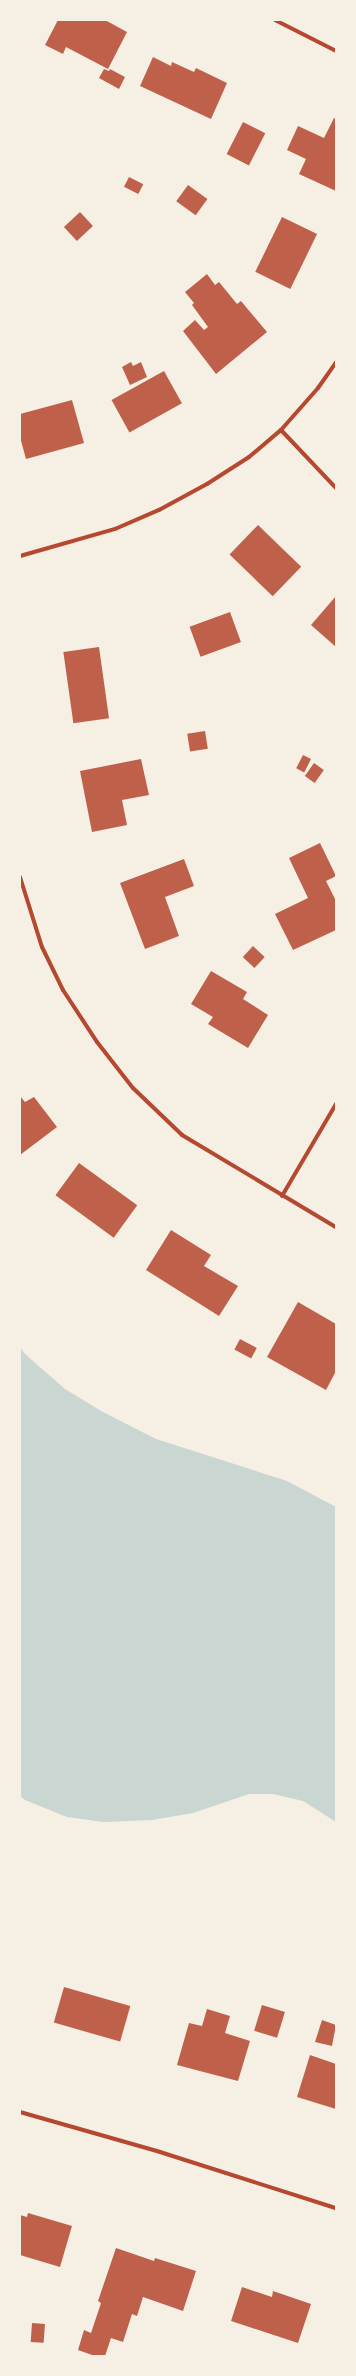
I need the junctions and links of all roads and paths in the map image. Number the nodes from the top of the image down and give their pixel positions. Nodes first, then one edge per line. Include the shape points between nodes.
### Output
1 (275, 20) edge
2 (336, 51) edge
3 (336, 362) edge
4 (280, 430) junction
5 (336, 488) edge
6 (20, 556) edge
7 (20, 877) edge
8 (336, 1104) edge
9 (282, 1196) junction
10 (336, 1227) edge
11 (20, 2112) edge
12 (336, 2208) edge

1 - 2 street
3 - 4 street via 318,388
4 - 5 street
4 - 6 street via 249,457 159,510 115,529
7 - 9 street via 42,947 63,990 97,1042 133,1088 182,1135
8 - 9 street
9 - 10 street
11 - 12 street via 152,2150

